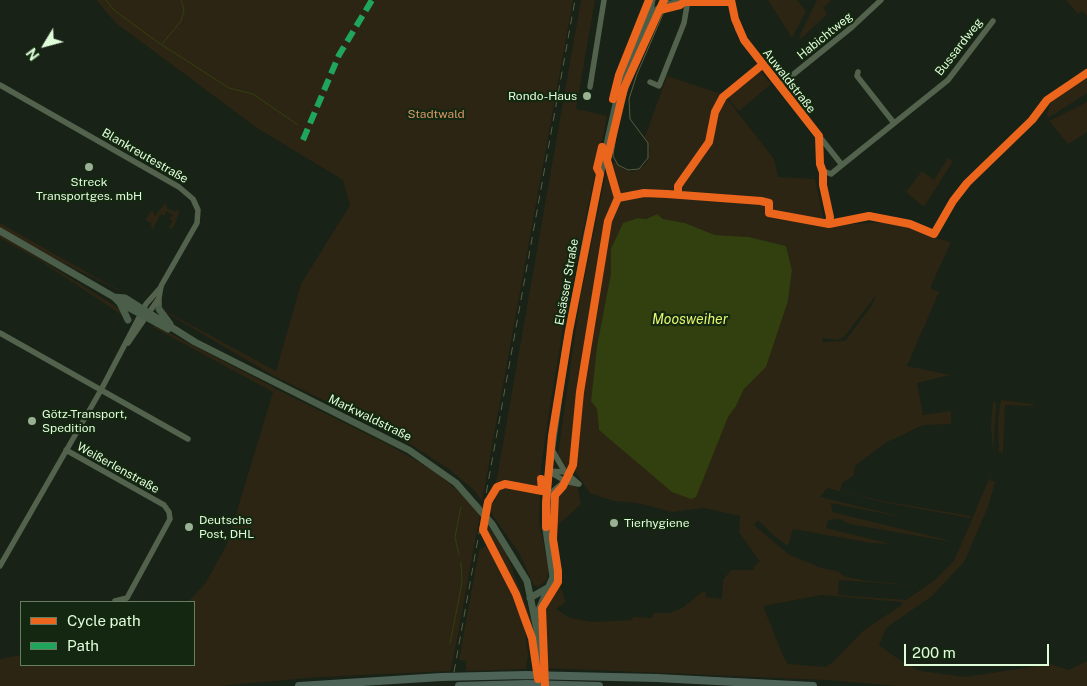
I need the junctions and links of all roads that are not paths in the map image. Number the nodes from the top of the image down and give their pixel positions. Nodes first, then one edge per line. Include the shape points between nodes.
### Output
1 (604, 0) edge
2 (659, 0) edge
3 (881, 0) edge
4 (683, 1) edge
5 (731, 1) edge
6 (650, 7) edge
7 (993, 21) dead end
8 (858, 72) dead end
9 (1087, 73) edge
10 (650, 82) dead end
11 (0, 84) edge
12 (779, 86) junction
13 (590, 87) dead end
14 (1047, 100) dead end
15 (894, 123) junction
16 (819, 136) junction
17 (842, 165) junction
18 (0, 231) edge
19 (161, 286) junction
20 (114, 297) junction
21 (158, 298) junction
22 (120, 303) junction
23 (160, 310) joint
24 (144, 313) junction
25 (128, 320) joint
26 (173, 329) junction
27 (130, 332) junction
28 (0, 333) edge
29 (124, 347) junction
30 (101, 390) junction
31 (188, 439) dead end
32 (551, 448) junction
33 (66, 450) junction
34 (548, 471) junction
35 (565, 472) junction
36 (565, 481) junction
37 (546, 496) junction
38 (0, 566) edge
39 (549, 587) junction
40 (545, 596) junction
41 (530, 598) junction
42 (115, 601) dead end
43 (535, 619) junction
44 (542, 668) dead end
45 (299, 686) edge
46 (461, 686) edge
47 (599, 686) edge
48 (813, 686) edge

1 - 13 street
2 - 6 main road, Elsässer Straße
3 - 12 street, Habichtweg
4 - 5 street, Auwaldstraße
4 - 6 main road
4 - 10 street via 684,23 659,86
5 - 12 street, Auwaldstraße via 744,40
6 - 32 main road, Elsässer Straße via 625,72 602,162 569,332
7 - 15 street, Bussardweg via 948,80
8 - 15 street via 857,76
9 - 14 street
11 - 19 street, Blankreutestraße via 179,187 193,199 198,210 197,223
12 - 16 street, Auwaldstraße
15 - 17 street, Bussardweg
16 - 17 street, Auwaldstraße
16 - 17 street via 821,170 831,174
18 - 20 main road, Markwaldstraße
19 - 21 street, Blankreutestraße
19 - 24 street, Blankreutestraße via 151,296
20 - 22 main road, Markwaldstraße
20 - 24 main road, Markwaldstraße via 125,298
21 - 23 street, Blankreutestraße
21 - 24 street, Blankreutestraße
22 - 24 main road, Markwaldstraße
22 - 25 main road
23 - 26 main road
24 - 26 main road, Markwaldstraße via 167,329
24 - 27 street, Weißerlenstraße
24 - 29 street, Weißerlenstraße
25 - 27 street
26 - 41 main road, Markwaldstraße via 261,377 409,450 443,472 471,498 492,524 527,581
27 - 29 street, Weißerlenstraße
28 - 30 street
29 - 30 street, Weißerlenstraße
30 - 31 street
30 - 33 street, Weißerlenstraße
32 - 34 main road, Elsässer Straße
32 - 35 street
33 - 38 street, Weißerlenstraße
33 - 42 street, Weißerlenstraße via 164,505 169,512 170,519 127,598
34 - 35 street
34 - 36 street
34 - 37 main road, Elsässer Straße
35 - 36 street via 578,484
36 - 37 street
37 - 39 main road, Elsässer Straße via 546,533 554,570
39 - 40 main road, Elsässer Straße
39 - 41 main road
40 - 41 main road via 537,600
40 - 43 main road, Elsässer Straße
41 - 43 main road, Markwaldstraße
43 - 44 main road, Markwaldstraße
45 - 48 highway via 463,676 555,675
46 - 47 highway

